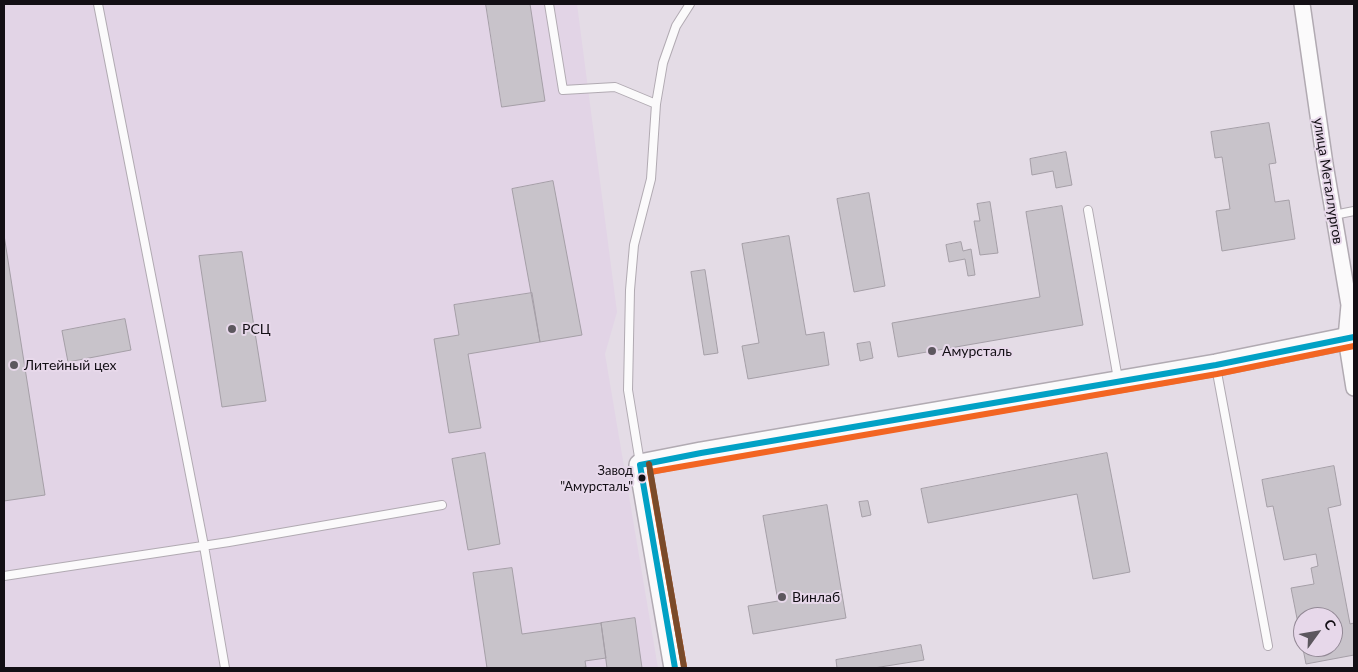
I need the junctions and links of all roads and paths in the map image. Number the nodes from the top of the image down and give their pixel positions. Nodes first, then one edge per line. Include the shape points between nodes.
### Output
1 (98, 4) edge
2 (549, 4) edge
3 (690, 4) edge
4 (1302, 4) edge
5 (656, 104) junction
6 (1088, 210) dead end
7 (1354, 211) edge
8 (1334, 215) junction
9 (1350, 338) edge
10 (1216, 365) junction
11 (1119, 381) junction
12 (1354, 388) edge
13 (640, 465) junction
14 (442, 505) dead end
15 (204, 546) junction
16 (4, 576) edge
17 (1268, 646) dead end
18 (225, 668) edge
19 (675, 668) edge

1 - 15 lane
2 - 5 lane via 563,90 615,88
3 - 5 lane via 676,26 663,63
4 - 8 street, улица Металлургов
5 - 13 lane via 651,179 634,245 630,290 628,390
6 - 11 lane
7 - 8 lane
8 - 9 street, улица Металлургов via 1349,305
9 - 10 street
9 - 12 street, улица Металлургов
10 - 11 street
10 - 17 lane
11 - 13 street
13 - 19 street
14 - 15 lane
15 - 16 lane
15 - 18 lane

